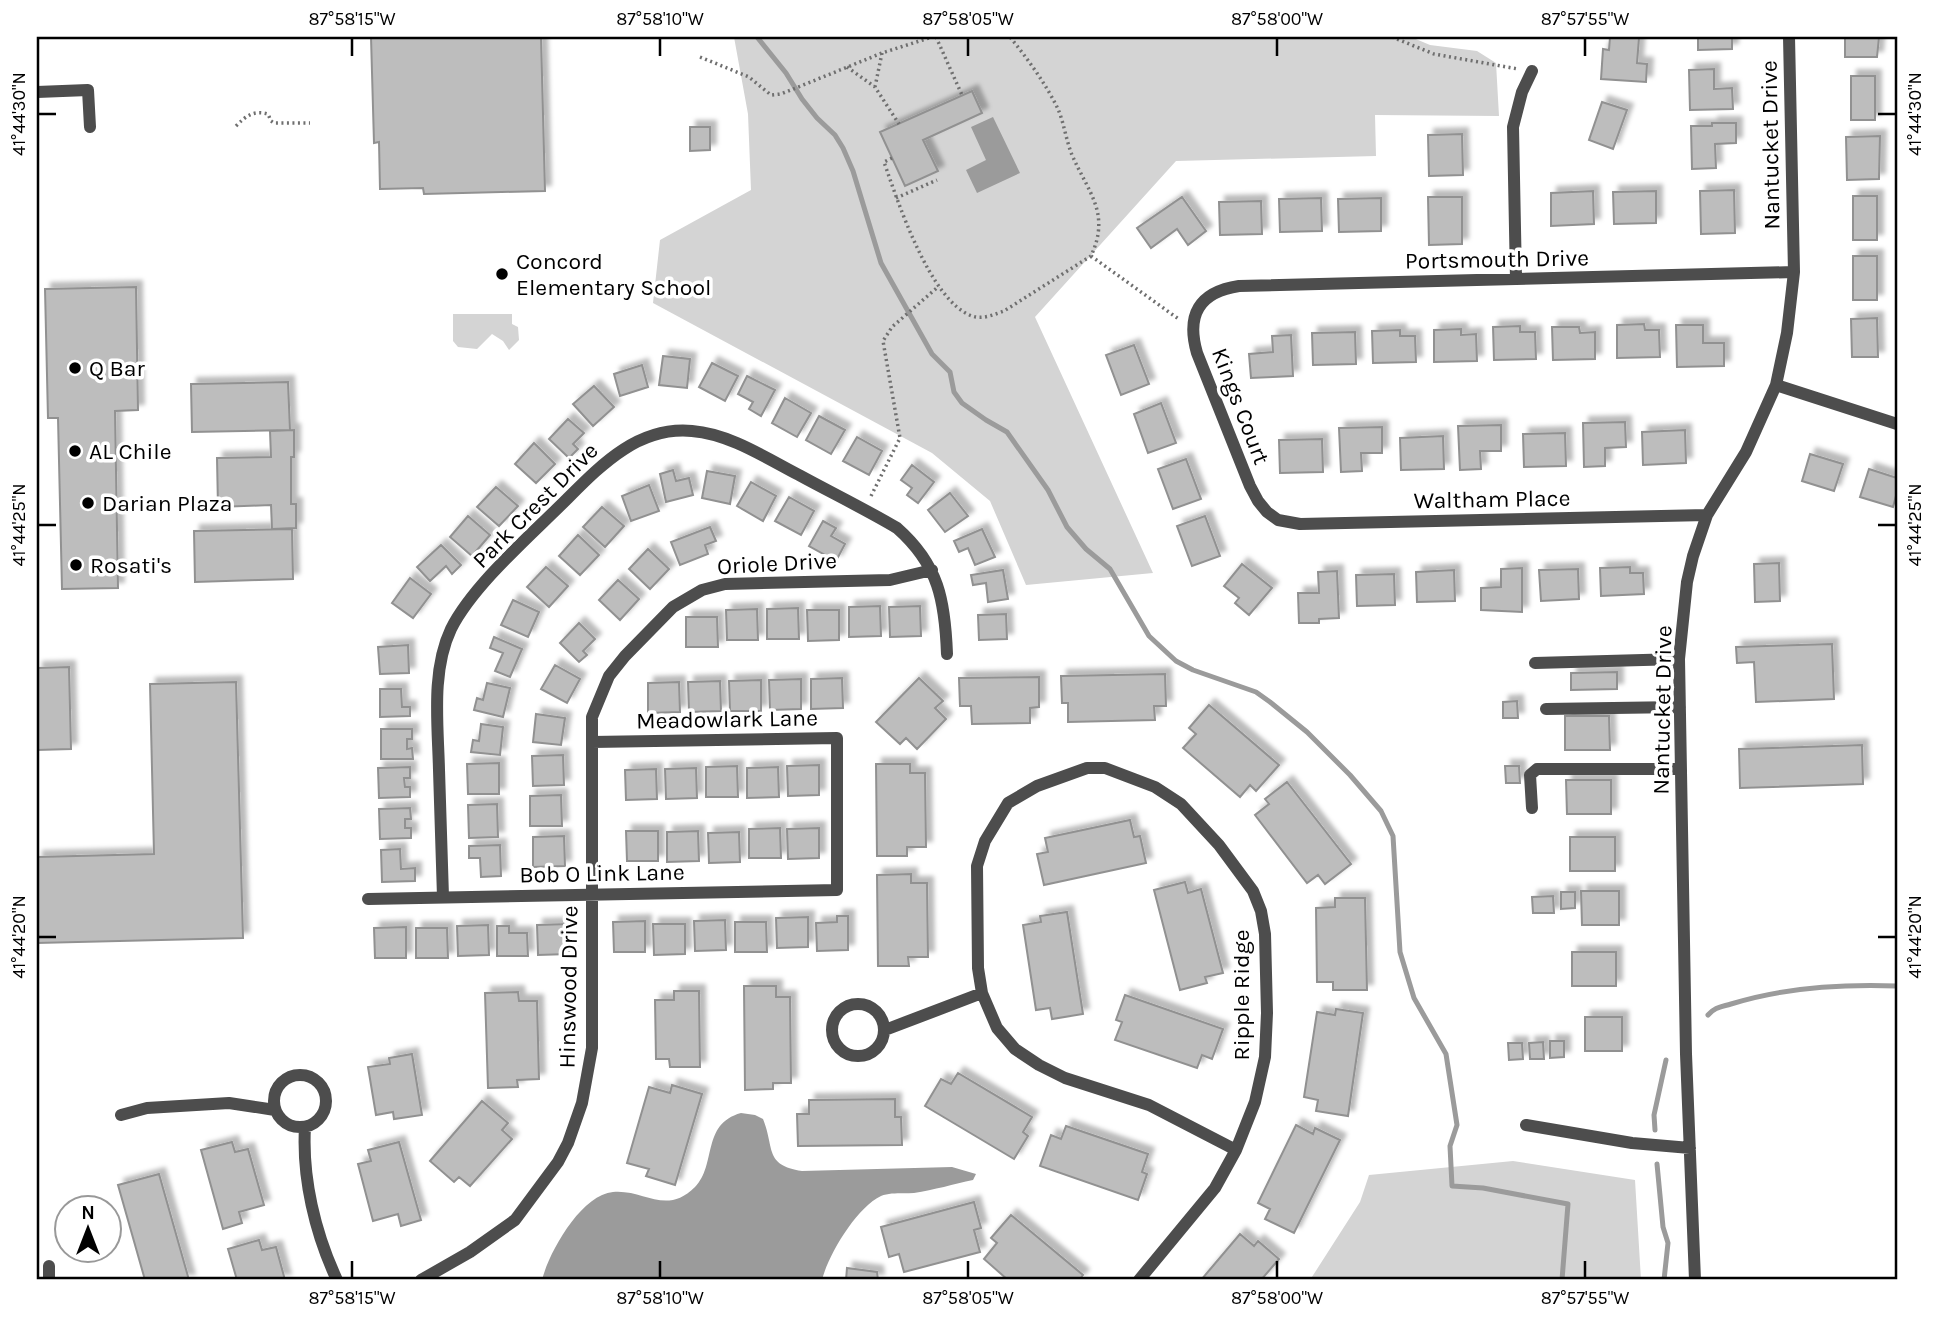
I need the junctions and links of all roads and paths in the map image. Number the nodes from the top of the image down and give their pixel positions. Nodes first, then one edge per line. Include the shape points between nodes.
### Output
1 (934, 37) edge
2 (1010, 37) edge
3 (1392, 37) edge
4 (1789, 37) edge
5 (882, 53) junction
6 (700, 57) dead end
7 (847, 67) junction
8 (1532, 71) joint
9 (875, 88) junction
10 (37, 92) edge
11 (962, 95) dead end
12 (310, 123) dead end
13 (899, 124) dead end
14 (236, 126) dead end
15 (90, 127) dead end
16 (892, 158) dead end
17 (937, 180) dead end
18 (896, 198) junction
19 (1091, 256) junction
20 (1794, 272) junction
21 (1516, 279) junction
22 (939, 286) junction
23 (1204, 300) joint
24 (1193, 326) junction
25 (1776, 385) junction
26 (1897, 424) edge
27 (864, 509) junction
28 (1707, 516) junction
29 (1278, 520) joint
30 (932, 570) junction
31 (947, 654) dead end
32 (1679, 659) junction
33 (1535, 663) dead end
34 (1680, 707) junction
35 (1546, 709) dead end
36 (592, 742) junction
37 (1681, 769) junction
38 (1532, 808) dead end
39 (593, 875) joint
40 (837, 890) joint
41 (591, 894) junction
42 (443, 897) junction
43 (368, 899) dead end
44 (982, 993) junction
45 (885, 1030) junction
46 (275, 1110) junction
47 (121, 1115) dead end
48 (1526, 1125) dead end
49 (305, 1127) junction
50 (1690, 1147) junction
51 (1236, 1150) junction
52 (49, 1266) dead end
53 (50, 1280) edge
54 (337, 1280) edge
55 (421, 1280) edge
56 (1139, 1280) edge
57 (1695, 1280) edge

1 - 5 path
1 - 11 path
2 - 19 path via 1059,111 1070,151 1092,191 1098,222
3 - 8 path via 1434,54
4 - 20 street, Nantucket Drive
5 - 7 path
5 - 9 path
6 - 7 path via 749,77 771,95
7 - 9 path
8 - 21 street via 1513,127
9 - 13 path
10 - 15 street via 88,90
12 - 14 path via 274,123 268,114 254,113
16 - 18 path via 884,162
17 - 18 path
18 - 22 path
19 - 22 path via 1004,311 988,316 972,316 962,310
19 - 24 path via 1176,319
20 - 21 street, Portsmouth Drive
20 - 25 street, Nantucket Drive
21 - 23 street, Portsmouth Drive via 1239,286 1214,292
22 - 27 path via 892,327 883,341 901,438
23 - 24 street, Kings Court
24 - 29 street, Kings Court via 1197,353 1250,486
25 - 26 street
25 - 28 street, Nantucket Drive via 1746,452
27 - 30 street, Park Crest Drive via 897,528
27 - 42 street, Park Crest Drive via 708,434 676,431 645,438 603,463 463,609 446,643 437,700
28 - 29 street, Waltham Place via 1300,524
28 - 32 street, Nantucket Drive via 1687,583
30 - 31 street, Park Crest Drive via 945,617
30 - 36 street, Oriole Drive via 890,580 725,584 691,595 673,607 609,676 592,717
32 - 33 street
32 - 34 street, Nantucket Drive
34 - 35 street
34 - 37 street, Nantucket Drive
36 - 39 street, Oriole Drive
36 - 40 street, Meadowlark Lane via 837,738
37 - 38 street via 1537,769 1530,775
37 - 50 street, Nantucket Drive
39 - 41 street, Hinswood Drive
40 - 41 street, Bob O Link Lane
41 - 42 street, Bob O Link Lane
41 - 55 street, Hinswood Drive via 593,1048 568,1143 515,1220
42 - 43 street, Bob O Link Lane
44 - 45 street
44 - 51 street, Ripple Ridge via 997,1028 1039,1065 1149,1105
44 - 51 street, Ripple Ridge via 977,866 985,841 1008,803 1051,779 1087,768 1105,768 1155,787 1181,804 1219,845 1253,891 1261,911 1268,1013 1265,1057 1255,1102
45 - 45 street via 879,1013 864,1003 839,1011 831,1027 840,1050 856,1056 873,1052
46 - 47 street via 229,1103 147,1108
46 - 49 street via 286,1124
46 - 49 street via 279,1084 295,1076 312,1078 324,1090 326,1106 318,1121
48 - 50 street via 1632,1143
49 - 54 street via 303,1156 320,1237
50 - 57 street, Nantucket Drive
51 - 56 street, Ripple Ridge via 1215,1188
52 - 53 street

